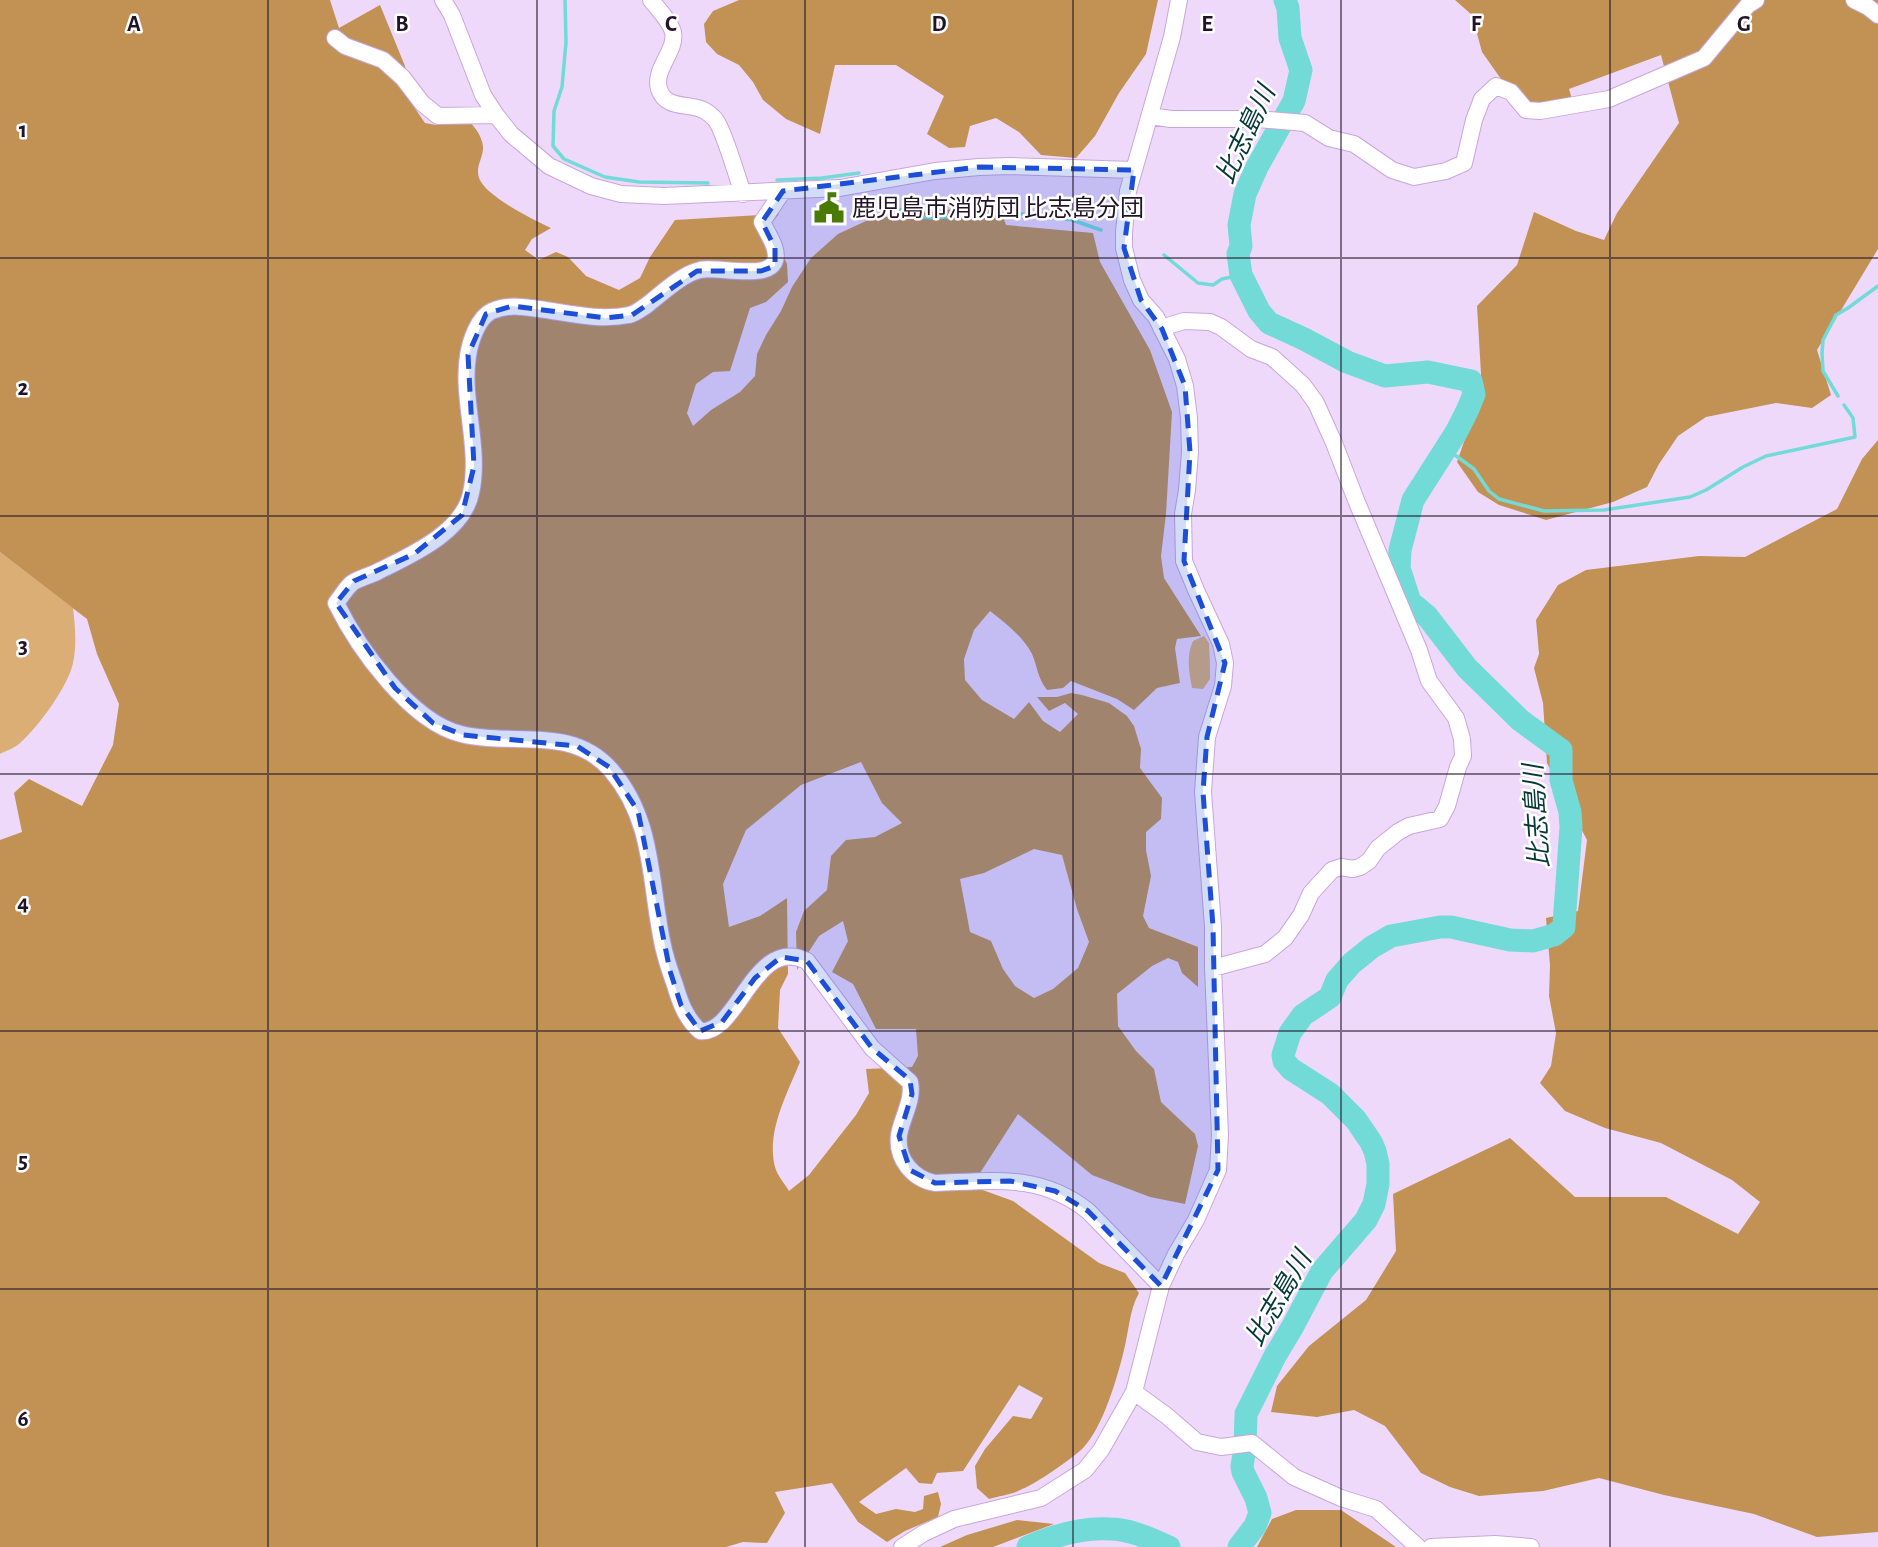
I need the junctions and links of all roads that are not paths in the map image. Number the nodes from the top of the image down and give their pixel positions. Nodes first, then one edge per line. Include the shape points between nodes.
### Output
1 (443, 0) edge
2 (651, 0) edge
3 (1179, 0) edge
4 (1756, 0) edge
5 (1854, 0) edge
6 (1878, 15) edge
7 (335, 38) dead end
8 (496, 115) junction
9 (1150, 116) junction
10 (1134, 170) junction
11 (783, 191) junction
12 (743, 194) junction
13 (1161, 328) junction
14 (1213, 968) junction
15 (1161, 1286) junction
16 (1134, 1392) junction
17 (902, 1547) edge
18 (1418, 1547) edge
19 (1431, 1547) edge
20 (1531, 1547) edge

1 - 8 street
2 - 12 street via 673,32 659,74 659,89 677,106 704,110 717,121
3 - 9 street
4 - 9 street via 1704,58 1609,99 1527,110 1511,92 1496,86 1482,99 1464,163 1423,176 1392,170 1354,144 1329,138 1305,123
5 - 6 street
7 - 8 street via 383,60 438,116
8 - 12 street via 549,166 591,186 643,196
9 - 10 street
10 - 11 street via 979,167 840,188
10 - 13 street via 1126,201 1124,248 1141,300
11 - 12 street
11 - 15 street via 762,222 775,248 770,268 697,271 632,315 606,317 512,306 486,314 468,355 474,466 471,495 462,515 414,554 354,582 336,603 359,643 395,688 433,723 463,735 577,746 609,767 640,819 667,960 681,1005 700,1031 713,1030 722,1022 755,978 780,957 807,961 872,1048 910,1082 912,1094 899,1136 910,1170 935,1183 1010,1181 1055,1191 1078,1203
13 - 14 street via 1177,359 1189,418 1184,561 1225,663 1207,737 1203,792
13 - 14 street via 1184,321 1221,327 1251,349 1272,356 1316,403 1429,681 1456,718 1462,739 1463,756 1440,819 1398,832 1366,865 1332,870 1311,893 1285,938 1265,954
14 - 15 street via 1218,1170
15 - 16 street
16 - 17 street via 1101,1450 1085,1470 1062,1486 1041,1498 954,1519
16 - 18 street via 1197,1441 1221,1447 1252,1443 1294,1477 1376,1508
19 - 20 street

